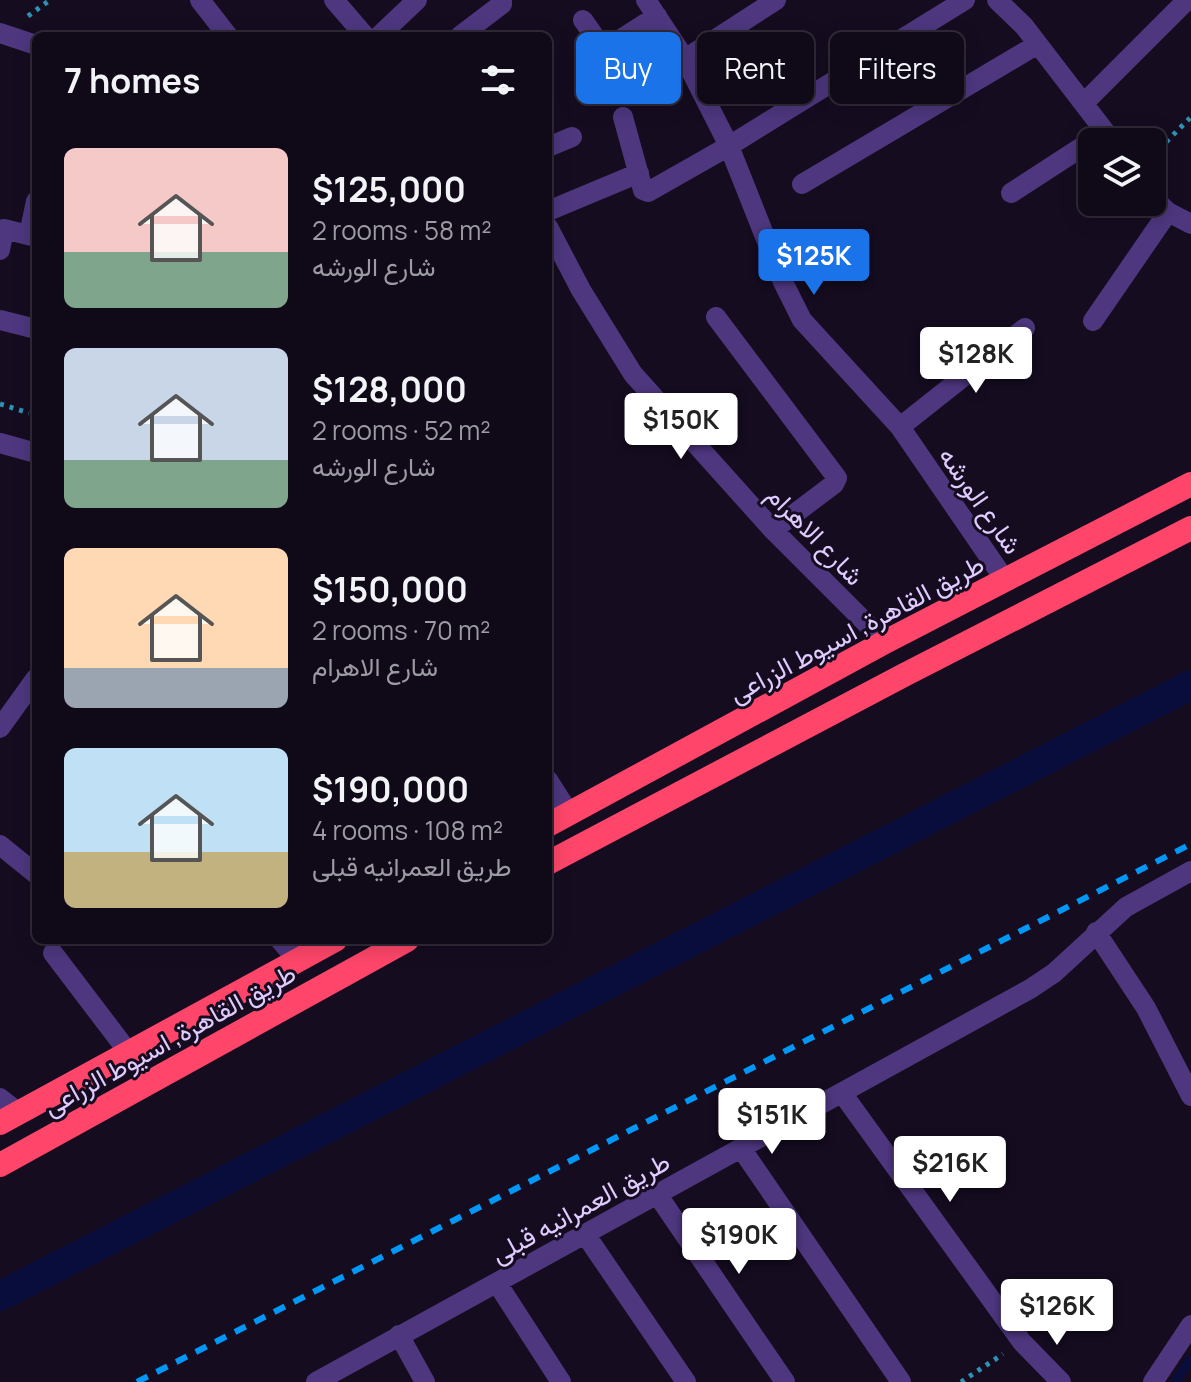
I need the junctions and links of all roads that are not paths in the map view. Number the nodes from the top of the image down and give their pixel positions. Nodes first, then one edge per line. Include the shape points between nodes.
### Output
1 (200, 0) edge
2 (334, 0) edge
3 (417, 0) edge
4 (502, 0) edge
5 (776, 0) edge
6 (965, 0) edge
7 (997, 0) edge
8 (1187, 0) edge
9 (652, 8) edge
10 (583, 20) dead end
11 (225, 32) edge
12 (362, 32) edge
13 (383, 32) edge
14 (465, 32) edge
15 (0, 33) edge
16 (32, 44) edge
17 (1038, 44) junction
18 (685, 59) junction
19 (1085, 102) junction
20 (623, 117) dead end
21 (1103, 128) edge
22 (572, 137) dead end
23 (552, 145) edge
24 (729, 146) junction
25 (1078, 155) edge
26 (642, 183) junction
27 (802, 184) dead end
28 (1011, 193) dead end
29 (552, 210) edge
30 (1168, 212) joint
31 (1191, 224) edge
32 (552, 235) edge
33 (32, 236) edge
34 (0, 250) edge
35 (716, 317) dead end
36 (0, 320) edge
37 (1093, 321) dead end
38 (32, 328) edge
39 (1025, 328) dead end
40 (900, 427) junction
41 (0, 443) edge
42 (32, 452) edge
43 (1191, 484) edge
44 (1191, 528) edge
45 (773, 530) junction
46 (1005, 580) junction
47 (966, 601) junction
48 (984, 634) junction
49 (885, 642) junction
50 (32, 684) edge
51 (0, 728) edge
52 (552, 794) edge
53 (559, 819) edge
54 (0, 845) edge
55 (552, 861) edge
56 (32, 871) edge
57 (1191, 871) edge
58 (1096, 932) junction
59 (283, 944) edge
60 (328, 944) edge
61 (400, 944) edge
62 (53, 953) dead end
63 (298, 961) junction
64 (129, 1053) junction
65 (842, 1093) junction
66 (1191, 1096) edge
67 (6, 1112) edge
68 (741, 1148) junction
69 (0, 1165) edge
70 (657, 1194) junction
71 (585, 1234) junction
72 (497, 1283) junction
73 (1191, 1325) edge
74 (399, 1335) junction
75 (316, 1382) edge
76 (425, 1382) edge
77 (561, 1382) edge
78 (686, 1382) edge
79 (785, 1382) edge
80 (901, 1382) edge
81 (1061, 1382) edge
82 (1153, 1382) edge

1 - 11 street
2 - 12 street
3 - 13 street
4 - 14 street
5 - 18 street
6 - 24 street
7 - 17 street
8 - 19 street
9 - 10 street via 604,50
9 - 18 street, شارع الورشه
15 - 16 street
17 - 19 street
17 - 27 street
18 - 24 street, شارع الورشه
19 - 21 street
20 - 26 street
22 - 23 street
24 - 26 street
24 - 40 street, شارع الورشه via 802,320
25 - 28 street
26 - 29 street
30 - 31 street
30 - 37 street
32 - 45 street, شارع الاهرام via 633,374
33 - 34 street via 4,229
35 - 45 street via 837,479
36 - 38 street
39 - 40 street
40 - 46 street, شارع الورشه
41 - 42 street
43 - 46 highway, طريق القاهرة, اسيوط الزراعى
44 - 48 highway
45 - 49 street, شارع الاهرام
46 - 47 highway, طريق القاهرة, اسيوط الزراعى
47 - 48 highway
47 - 49 highway, طريق القاهرة, اسيوط الزراعى
48 - 55 highway
49 - 53 highway, طريق القاهرة, اسيوط الزراعى
50 - 51 street
52 - 53 street
54 - 56 street
57 - 58 street, طريق العمرانيه قبلى via 1126,907
58 - 65 street, طريق العمرانيه قبلى via 1030,989
58 - 66 street via 1146,1008
59 - 63 street
60 - 63 highway, طريق القاهرة, اسيوط الزراعى
61 - 69 highway, طريق القاهرة, اسيوط الزراعى
62 - 64 street
63 - 64 highway, طريق القاهرة, اسيوط الزراعى
64 - 67 highway, طريق القاهرة, اسيوط الزراعى
65 - 68 street, طريق العمرانيه قبلى
65 - 81 street via 1022,1342
68 - 70 street, طريق العمرانيه قبلى
68 - 80 street
70 - 71 street, طريق العمرانيه قبلى
70 - 79 street
71 - 72 street, طريق العمرانيه قبلى
71 - 78 street
72 - 74 street, طريق العمرانيه قبلى
72 - 77 street
73 - 82 street
74 - 75 street, طريق العمرانيه قبلى
74 - 76 street

